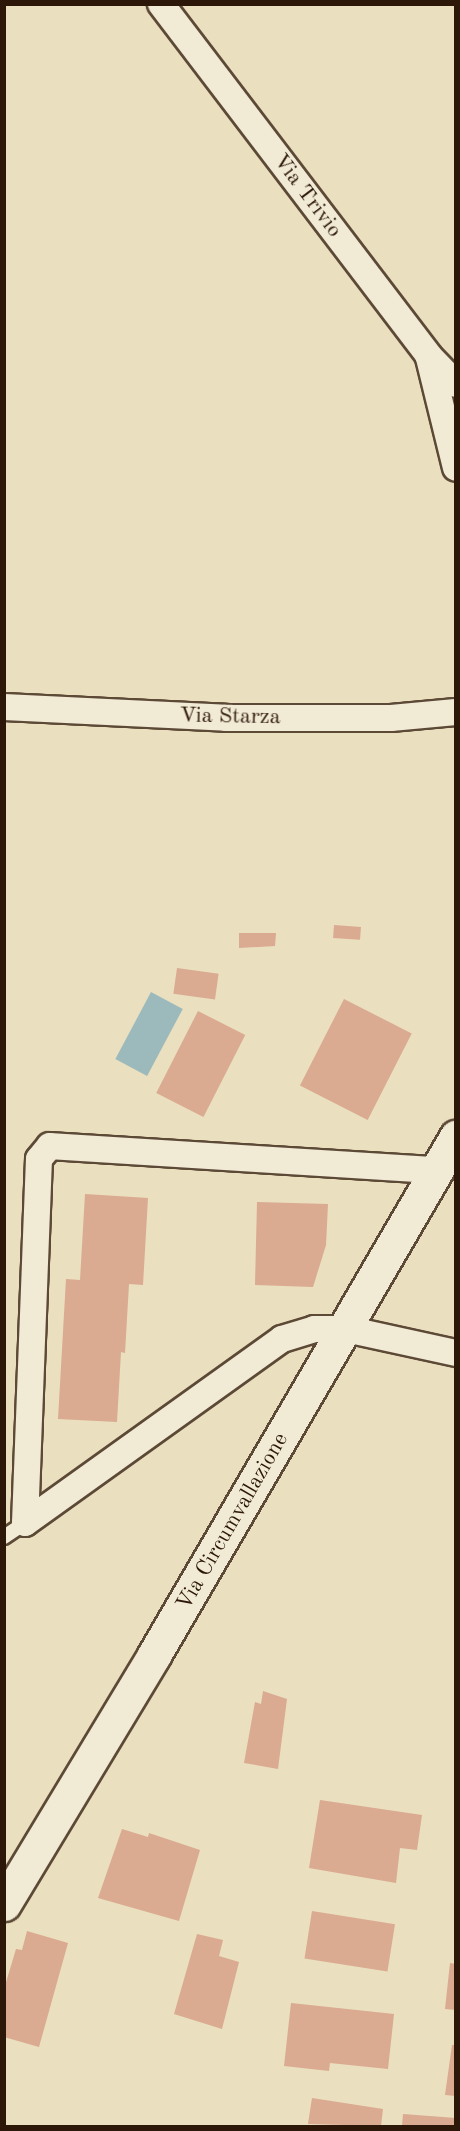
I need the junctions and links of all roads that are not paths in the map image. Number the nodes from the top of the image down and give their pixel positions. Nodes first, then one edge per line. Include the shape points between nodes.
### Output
1 (161, 4) edge
2 (428, 355) junction
3 (456, 384) edge
4 (456, 468) edge
5 (4, 707) edge
6 (456, 712) edge
7 (456, 1137) edge
8 (445, 1173) edge
9 (346, 1329) junction
10 (456, 1353) edge
11 (15, 1530) edge
12 (4, 1904) edge

1 - 2 street, Via Trivio
2 - 3 street, Via Trivio
2 - 4 street
5 - 6 street, Via Starza via 226,718 391,718
7 - 8 street, Via Circumvallazione
8 - 9 street, Via Circumvallazione
8 - 11 street via 50,1146 39,1159
9 - 10 street
9 - 11 street via 314,1329 282,1339
9 - 12 street, Via Circumvallazione

